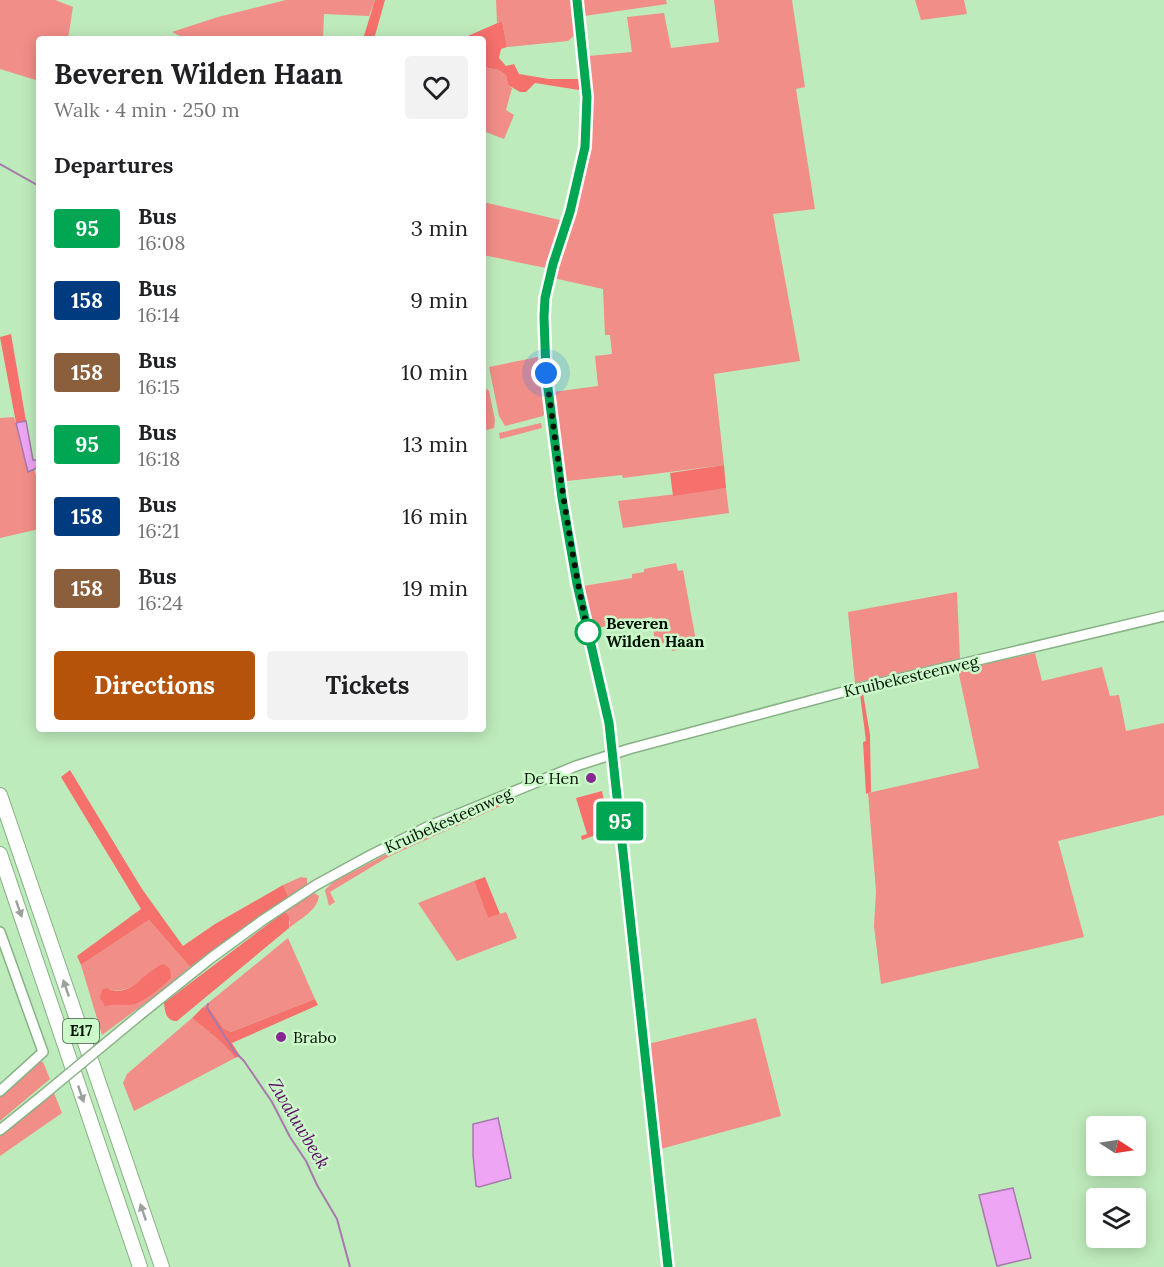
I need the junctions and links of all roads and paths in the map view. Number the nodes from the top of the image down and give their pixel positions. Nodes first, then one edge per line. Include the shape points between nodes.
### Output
1 (577, 0) edge
2 (1164, 616) edge
3 (612, 755) junction
4 (0, 795) edge
5 (0, 854) edge
6 (0, 932) edge
7 (0, 1090) edge
8 (0, 1130) edge
9 (140, 1267) edge
10 (162, 1267) edge
11 (668, 1267) edge

1 - 3 street via 587,97 585,147 545,298 544,337 562,498 609,723
2 - 3 street, Kruibekesteenweg via 843,692
3 - 8 street, Kruibekesteenweg, bridge via 427,827 316,885 211,957
3 - 11 street
10 -> 4 highway, E17
5 -> 9 highway, E17
6 - 7 street via 43,1052

